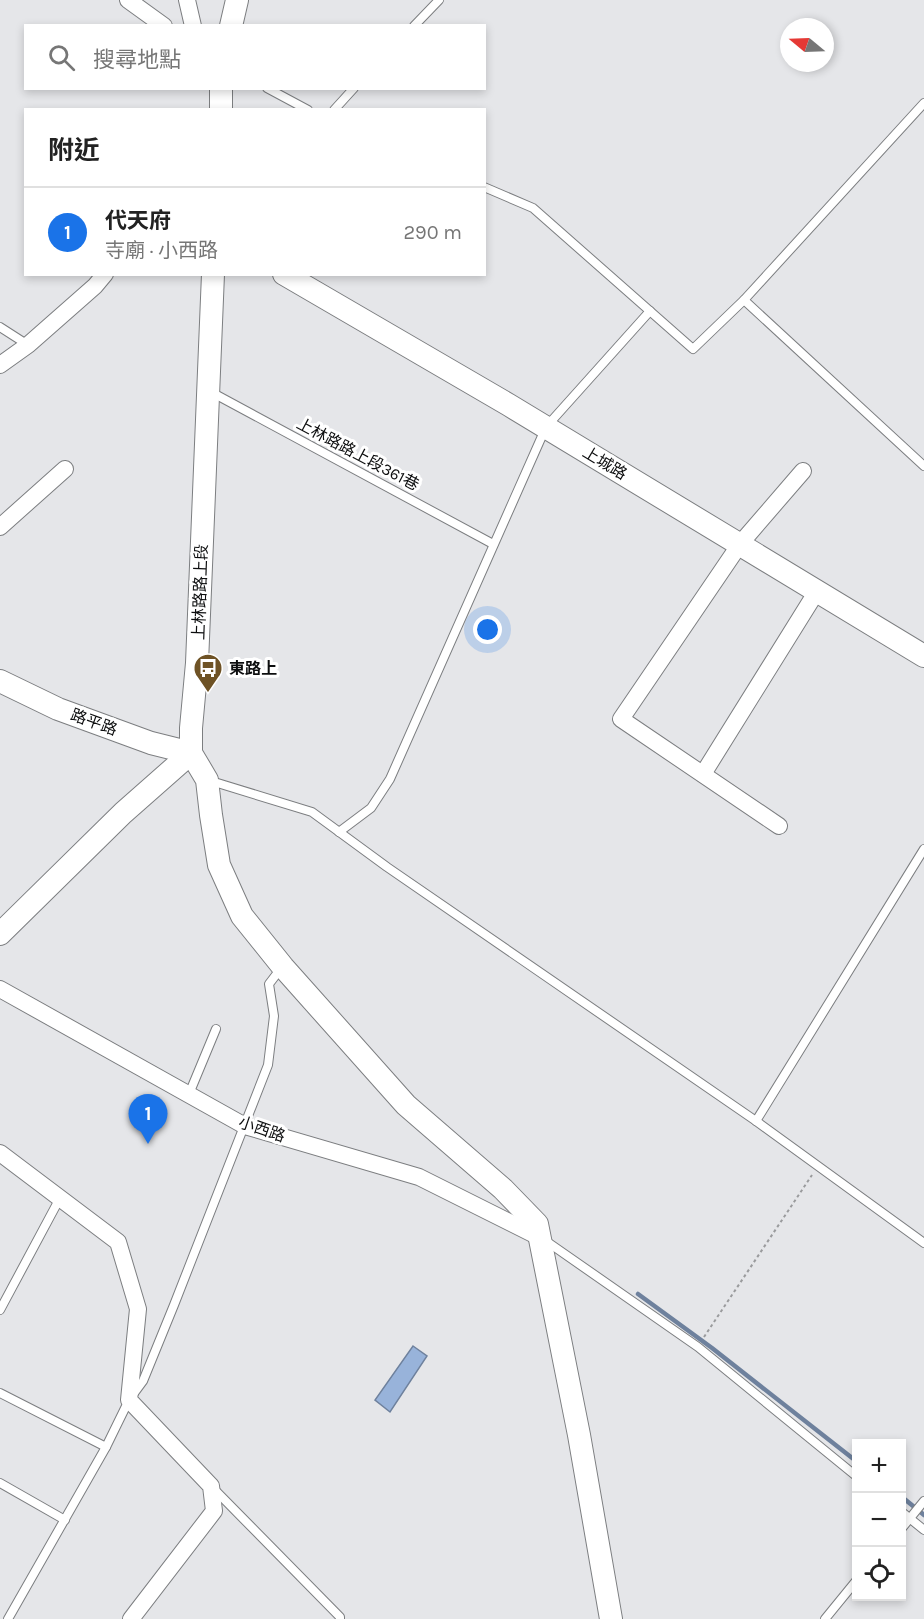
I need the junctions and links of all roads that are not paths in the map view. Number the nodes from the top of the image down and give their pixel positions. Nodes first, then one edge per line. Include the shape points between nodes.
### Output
1 (128, 0) edge
2 (188, 0) edge
3 (237, 0) edge
4 (439, 0) edge
5 (161, 24) edge
6 (193, 24) edge
7 (231, 24) edge
8 (416, 24) edge
9 (221, 90) edge
10 (271, 90) edge
11 (352, 90) edge
12 (924, 103) edge
13 (220, 108) edge
14 (304, 108) edge
15 (336, 108) edge
16 (486, 188) edge
17 (103, 276) edge
18 (213, 276) edge
19 (287, 276) edge
20 (744, 300) junction
21 (650, 311) junction
22 (0, 327) edge
23 (28, 345) junction
24 (0, 365) edge
25 (208, 391) junction
26 (546, 427) junction
27 (924, 466) edge
28 (66, 469) dead end
29 (803, 471) dead end
30 (0, 527) edge
31 (494, 544) junction
32 (740, 544) junction
33 (817, 591) junction
34 (924, 656) edge
35 (0, 681) edge
36 (191, 753) junction
37 (703, 774) junction
38 (207, 780) junction
39 (779, 826) dead end
40 (339, 832) junction
41 (924, 849) edge
42 (0, 934) edge
43 (283, 967) junction
44 (0, 989) edge
45 (216, 1029) dead end
46 (189, 1094) junction
47 (756, 1121) junction
48 (245, 1126) junction
49 (0, 1154) edge
50 (60, 1198) junction
51 (539, 1237) junction
52 (924, 1243) edge
53 (0, 1310) edge
54 (0, 1393) edge
55 (129, 1400) junction
56 (106, 1447) junction
57 (852, 1473) edge
58 (0, 1483) edge
59 (212, 1486) junction
60 (924, 1501) edge
61 (906, 1515) edge
62 (909, 1518) junction
63 (65, 1520) junction
64 (906, 1522) edge
65 (924, 1530) edge
66 (852, 1586) edge
67 (8, 1619) edge
68 (130, 1619) edge
69 (340, 1619) edge
70 (611, 1619) edge
71 (825, 1619) edge

1 - 5 street
2 - 6 street
3 - 7 street
4 - 8 lane
9 - 13 street
10 - 14 lane
11 - 15 lane
12 - 20 lane
16 - 21 lane via 533,208
17 - 23 street
18 - 25 street, 上林路路上段
19 - 26 street, 上城路
20 - 21 lane via 693,349
20 - 27 lane
21 - 26 lane
22 - 23 lane
23 - 24 street
25 - 31 lane, 上林路路上段361巷
25 - 36 street, 上林路路上段
26 - 31 lane
26 - 32 street, 上城路
28 - 30 street
29 - 32 street
31 - 40 lane via 390,779 371,808
32 - 33 street, 上城路
32 - 37 street via 621,719
33 - 34 street, 上城路
33 - 37 street
35 - 36 street, 路平路 via 58,709 151,743
36 - 38 street
36 - 42 street via 123,813
37 - 39 street
38 - 40 lane via 312,812
38 - 43 street via 219,866 242,916
40 - 47 lane
41 - 47 lane
43 - 48 lane via 269,984 274,1016 268,1065
43 - 51 street via 406,1105 503,1189 537,1224
44 - 46 street, 小西路
45 - 46 lane
46 - 48 street, 小西路
47 - 52 lane
48 - 51 street, 小西路 via 419,1177
48 - 55 lane via 143,1381
49 - 50 street
50 - 53 lane
50 - 55 street via 118,1242 138,1309
51 - 57 lane via 698,1347
51 - 70 street
54 - 56 lane
55 - 56 lane
55 - 59 street
56 - 63 lane
58 - 63 lane
59 - 68 street via 214,1511
59 - 69 lane
60 - 62 lane
61 - 62 lane
62 - 64 lane
62 - 65 lane
63 - 67 lane
66 - 71 lane

